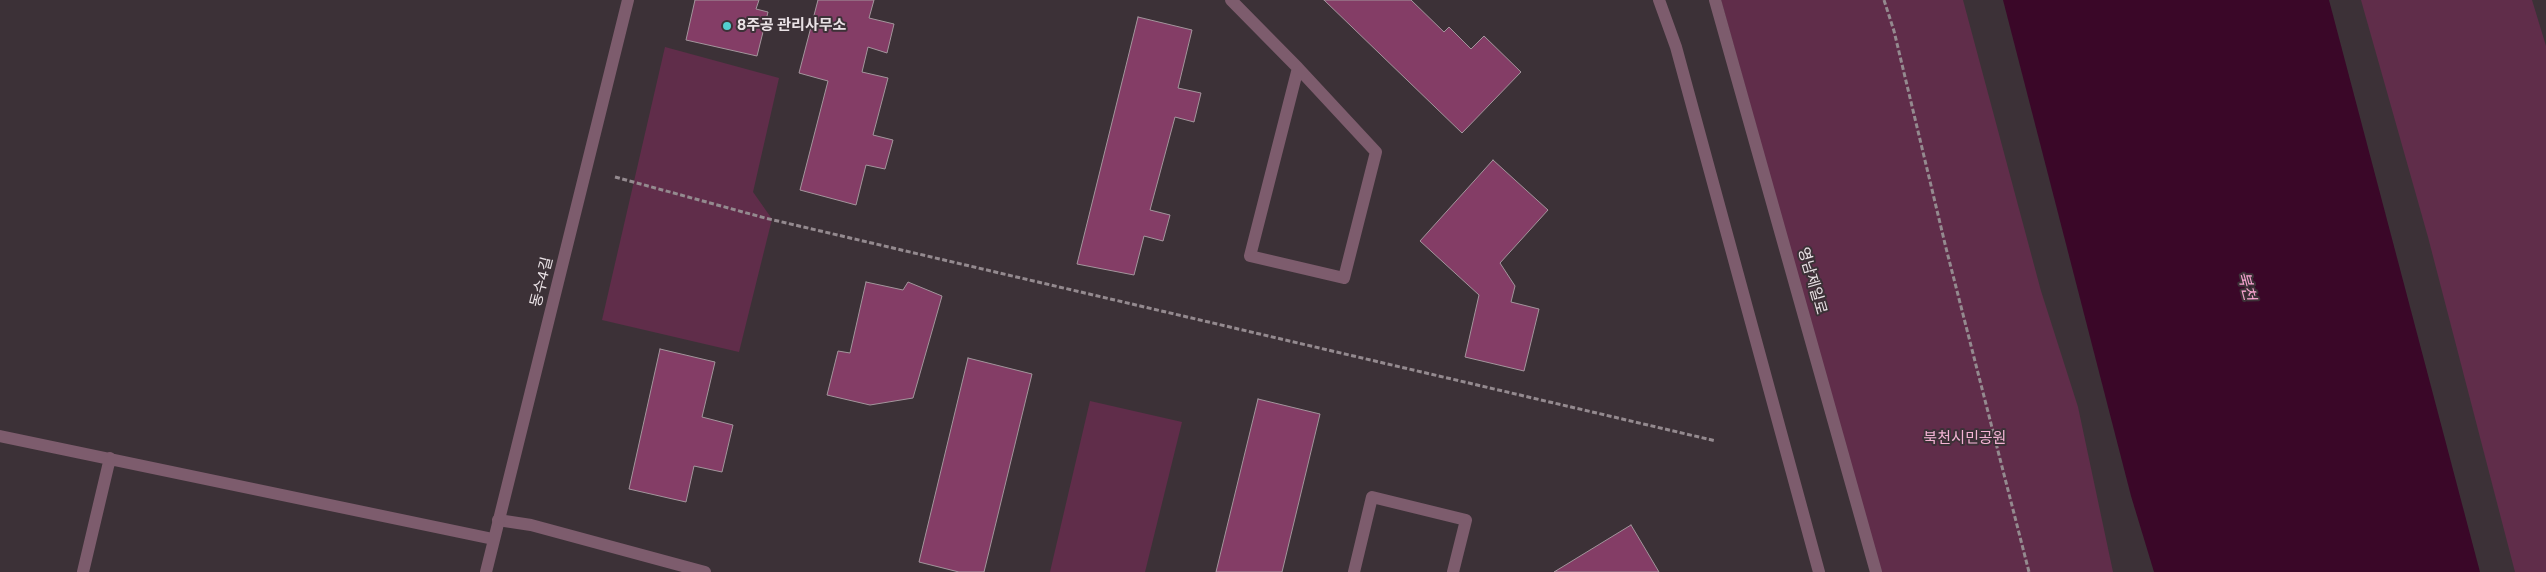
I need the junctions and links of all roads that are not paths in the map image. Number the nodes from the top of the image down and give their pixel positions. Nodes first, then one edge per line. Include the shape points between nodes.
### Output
1 (628, 0) edge
2 (1231, 0) edge
3 (1659, 0) edge
4 (1715, 0) edge
5 (1298, 68) junction
6 (0, 436) edge
7 (110, 458) junction
8 (498, 520) junction
9 (493, 539) junction
10 (83, 572) edge
11 (486, 572) edge
12 (705, 572) edge
13 (1354, 572) edge
14 (1453, 572) edge
15 (1819, 572) edge
16 (1876, 572) edge

1 - 8 street, 동수4길
2 - 5 street
3 - 15 street via 1676,47
4 - 16 street, 영남제일로
5 - 5 street via 1376,152 1344,278 1250,256
6 - 7 street
7 - 9 street
7 - 10 street
8 - 9 street, 동수4길
8 - 12 street via 531,525
9 - 11 street, 동수4길
13 - 14 street via 1372,497 1466,520

